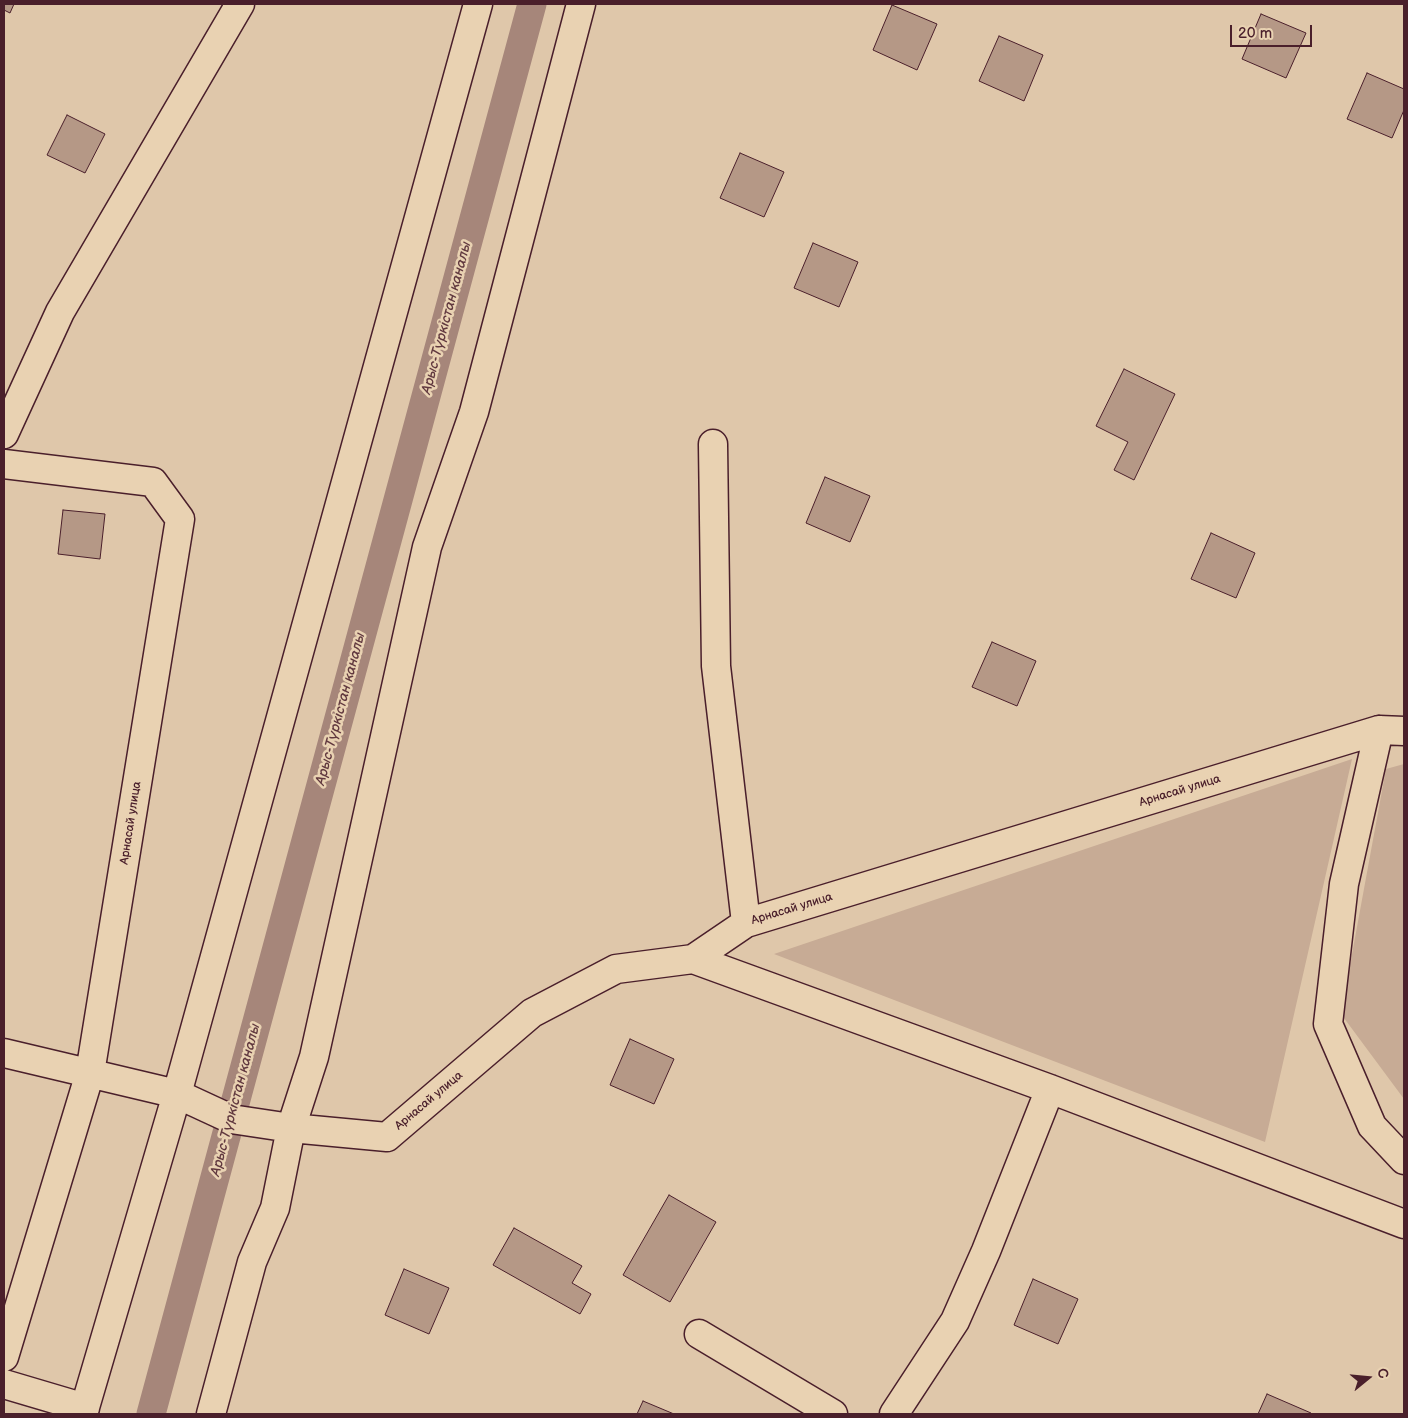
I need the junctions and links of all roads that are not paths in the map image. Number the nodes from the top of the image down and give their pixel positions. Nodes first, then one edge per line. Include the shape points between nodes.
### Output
1 (240, 4) edge
2 (478, 4) edge
3 (581, 4) edge
4 (4, 434) edge
5 (713, 444) dead end
6 (4, 464) edge
7 (1392, 731) edge
8 (746, 923) junction
9 (693, 959) junction
10 (4, 1053) edge
11 (90, 1074) junction
12 (1050, 1089) junction
13 (176, 1094) junction
14 (291, 1128) junction
15 (1404, 1160) edge
16 (1404, 1224) edge
17 (699, 1334) dead end
18 (4, 1357) edge
19 (4, 1384) edge
20 (84, 1411) edge
21 (211, 1414) edge
22 (833, 1414) edge
23 (894, 1414) edge

1 - 4 street via 60,312
2 - 13 street
3 - 14 street via 474,412 427,547 314,1057
5 - 8 street via 716,666
6 - 11 street, Арнасай улица via 153,482 180,519
7 - 8 street, Арнасай улица
7 - 15 street via 1344,884 1328,1024 1372,1126
8 - 9 street, Арнасай улица
9 - 12 street
9 - 14 street, Арнасай улица via 616,969 532,1013 387,1137
10 - 11 street
11 - 13 street, Арнасай улица
11 - 18 street
12 - 16 street
12 - 23 street via 955,1321
13 - 14 street, Арнасай улица via 230,1119
13 - 20 street
14 - 21 street via 275,1208 252,1262
17 - 22 street
19 - 20 street

